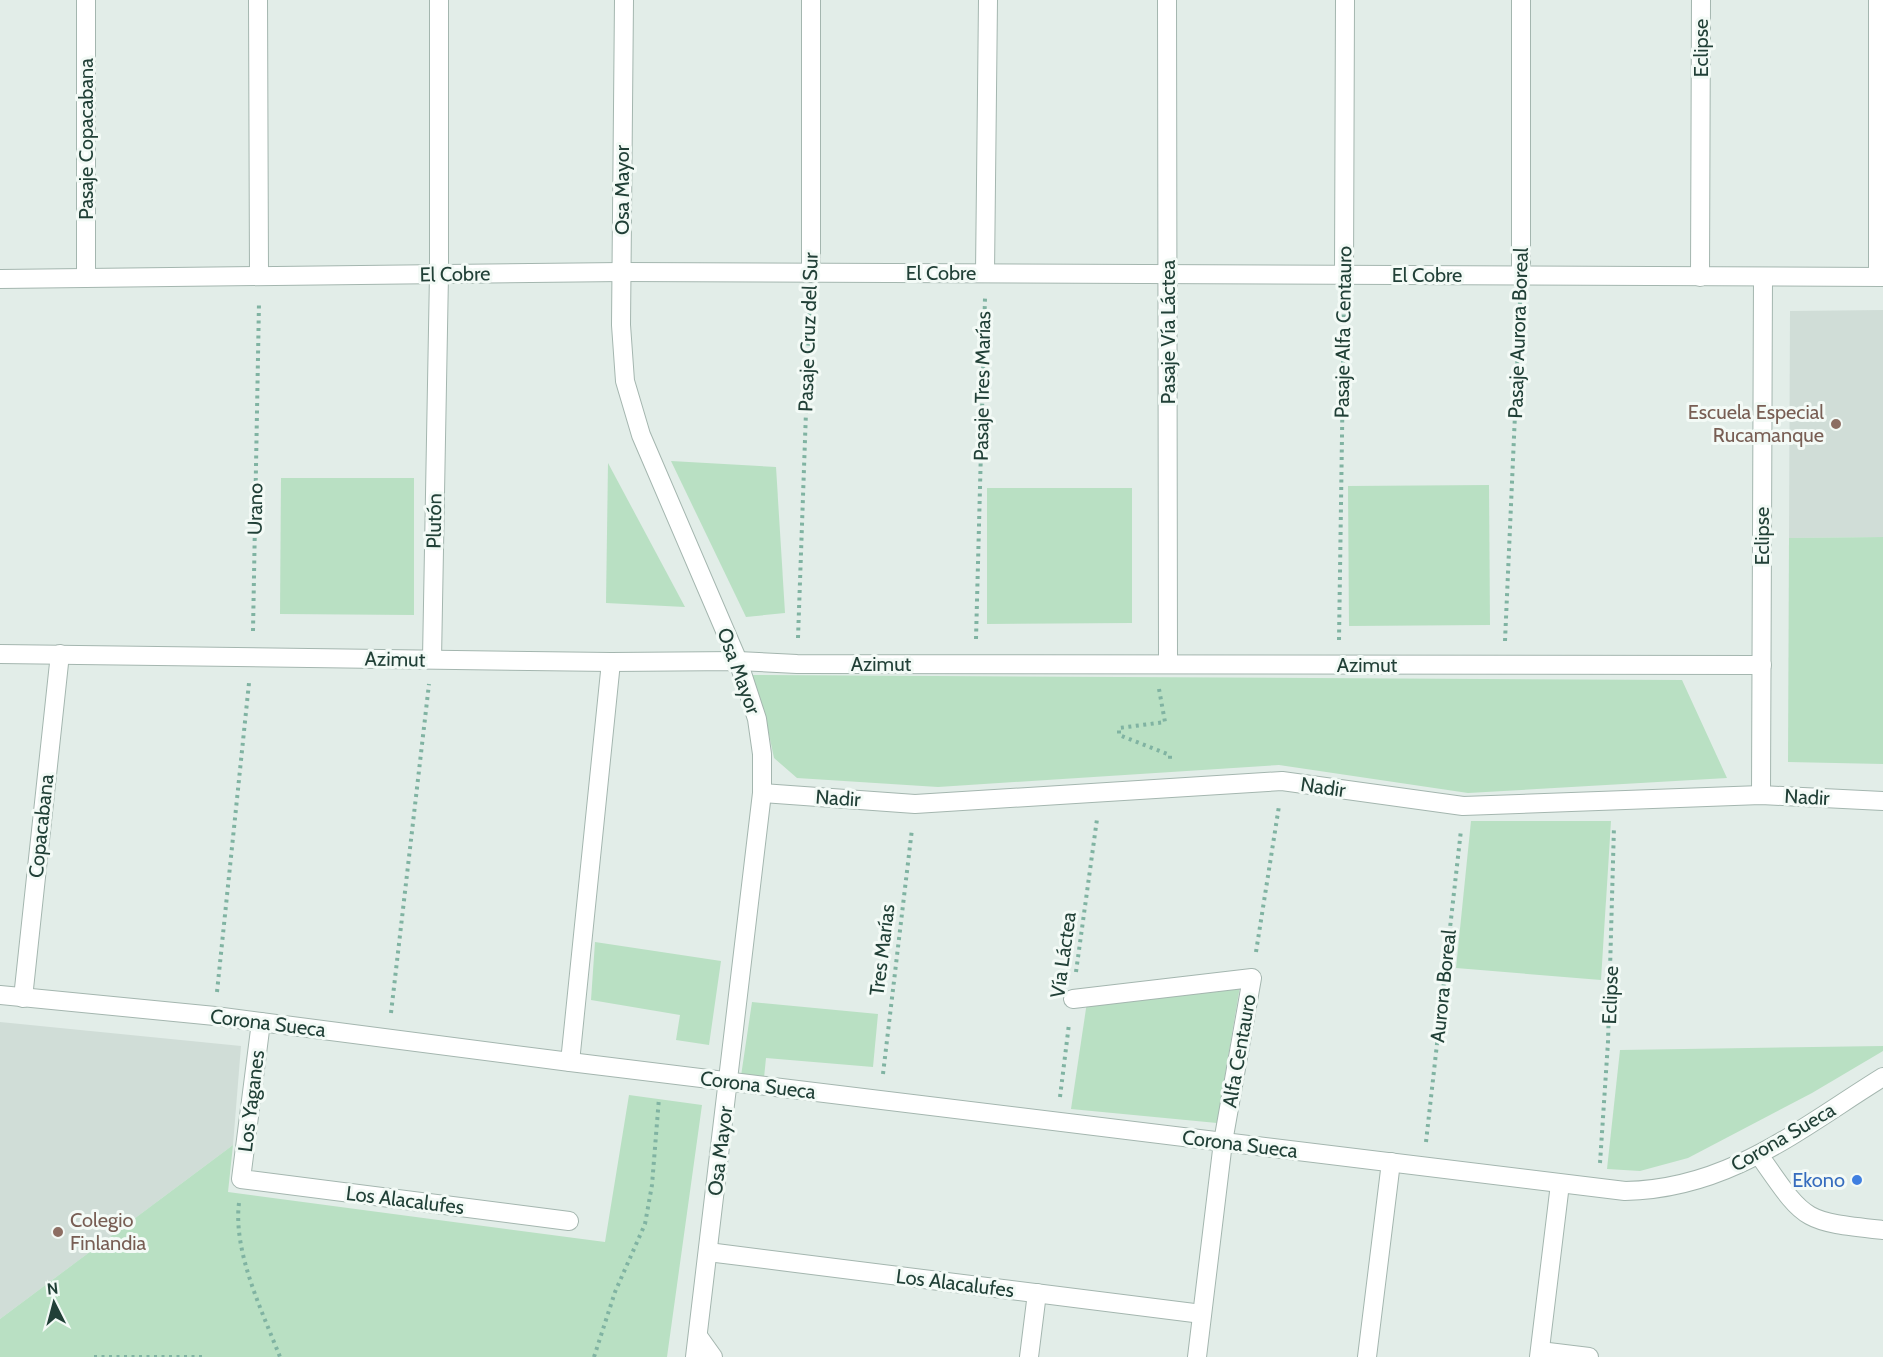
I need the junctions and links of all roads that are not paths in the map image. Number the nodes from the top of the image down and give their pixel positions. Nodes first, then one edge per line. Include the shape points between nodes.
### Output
1 (86, 0) edge
2 (258, 0) edge
3 (439, 0) edge
4 (624, 0) edge
5 (811, 0) edge
6 (988, 0) edge
7 (1167, 0) edge
8 (1345, 0) edge
9 (1521, 0) edge
10 (1701, 0) edge
11 (1878, 0) edge
12 (621, 272) junction
13 (811, 273) junction
14 (985, 273) junction
15 (439, 274) junction
16 (1168, 274) junction
17 (1344, 275) junction
18 (260, 276) junction
19 (1521, 276) junction
20 (1700, 277) junction
21 (1763, 277) junction
22 (1880, 277) edge
23 (86, 278) junction
24 (0, 279) edge
25 (0, 654) edge
26 (60, 654) junction
27 (432, 659) junction
28 (738, 660) junction
29 (611, 662) junction
30 (1168, 664) junction
31 (1762, 665) junction
32 (762, 793) junction
33 (1761, 795) junction
34 (1883, 801) edge
35 (0, 995) edge
36 (23, 998) junction
37 (1072, 999) road end
38 (261, 1022) junction
39 (570, 1062) junction
40 (1883, 1077) edge
41 (728, 1081) junction
42 (1223, 1142) junction
43 (1759, 1155) junction
44 (1390, 1162) junction
45 (241, 1179) joint
46 (1560, 1184) junction
47 (569, 1221) dead end
48 (1883, 1230) edge
49 (708, 1252) junction
50 (1037, 1293) junction
51 (1202, 1314) junction
52 (698, 1336) junction
53 (1540, 1354) edge
54 (695, 1357) edge
55 (713, 1357) edge
56 (1029, 1357) edge
57 (1197, 1357) edge
58 (1367, 1357) edge
59 (1589, 1357) edge

1 - 23 street, Pasaje Copacabana
2 - 18 street
3 - 15 street, Plutón
4 - 12 street, Osa Mayor
5 - 13 street, Pasaje Cruz del Sur
6 - 14 street
7 - 16 street, Pasaje Vía Láctea
8 - 17 street, Pasaje Alfa Centauro
9 - 19 street, Pasaje Aurora Boreal
10 - 20 street, Eclipse
11 - 22 street
12 - 13 street, El Cobre
12 - 15 street, El Cobre
12 - 28 street, Osa Mayor via 622,353 630,406
13 - 14 street, El Cobre
14 - 16 street, El Cobre
15 - 18 street, El Cobre
15 - 27 street, Plutón
16 - 17 street, El Cobre
16 - 30 street, Pasaje Vía Láctea
17 - 19 street, El Cobre
18 - 23 street, El Cobre
19 - 20 street, El Cobre
20 - 21 street, El Cobre
21 - 22 street, El Cobre
21 - 31 street, Eclipse
23 - 24 street, El Cobre
25 - 26 street, Azimut
26 - 27 street, Azimut
26 - 36 street, Copacabana
27 - 29 street, Azimut
28 - 29 street, Azimut
28 - 30 street, Azimut via 797,664
28 - 32 street, Osa Mayor via 757,719
29 - 39 street
30 - 31 street, Azimut
31 - 33 street, Eclipse
32 - 33 street, Nadir via 915,804 1282,781 1463,806
32 - 41 street, Osa Mayor
33 - 34 street, Nadir
35 - 36 street, Corona Sueca
36 - 38 street, Corona Sueca
37 - 42 street, Alfa Centauro via 1252,978
38 - 39 street, Corona Sueca
38 - 45 street, Los Yaganes
39 - 41 street, Corona Sueca
40 - 43 street, Corona Sueca
41 - 42 street, Corona Sueca
41 - 49 street, Osa Mayor
42 - 44 street, Corona Sueca
42 - 51 street, Alfa Centauro
43 - 46 street, Corona Sueca via 1734,1168 1652,1190
43 - 48 street via 1794,1205 1807,1216 1833,1224
44 - 46 street, Corona Sueca
44 - 58 street
45 - 47 street, Los Alacalufes
46 - 53 street
49 - 50 street, Los Alacalufes
49 - 52 street, Osa Mayor
50 - 51 street, Los Alacalufes
50 - 56 street
51 - 57 street, Alfa Centauro
52 - 54 street, Osa Mayor
52 - 55 street
53 - 59 street

